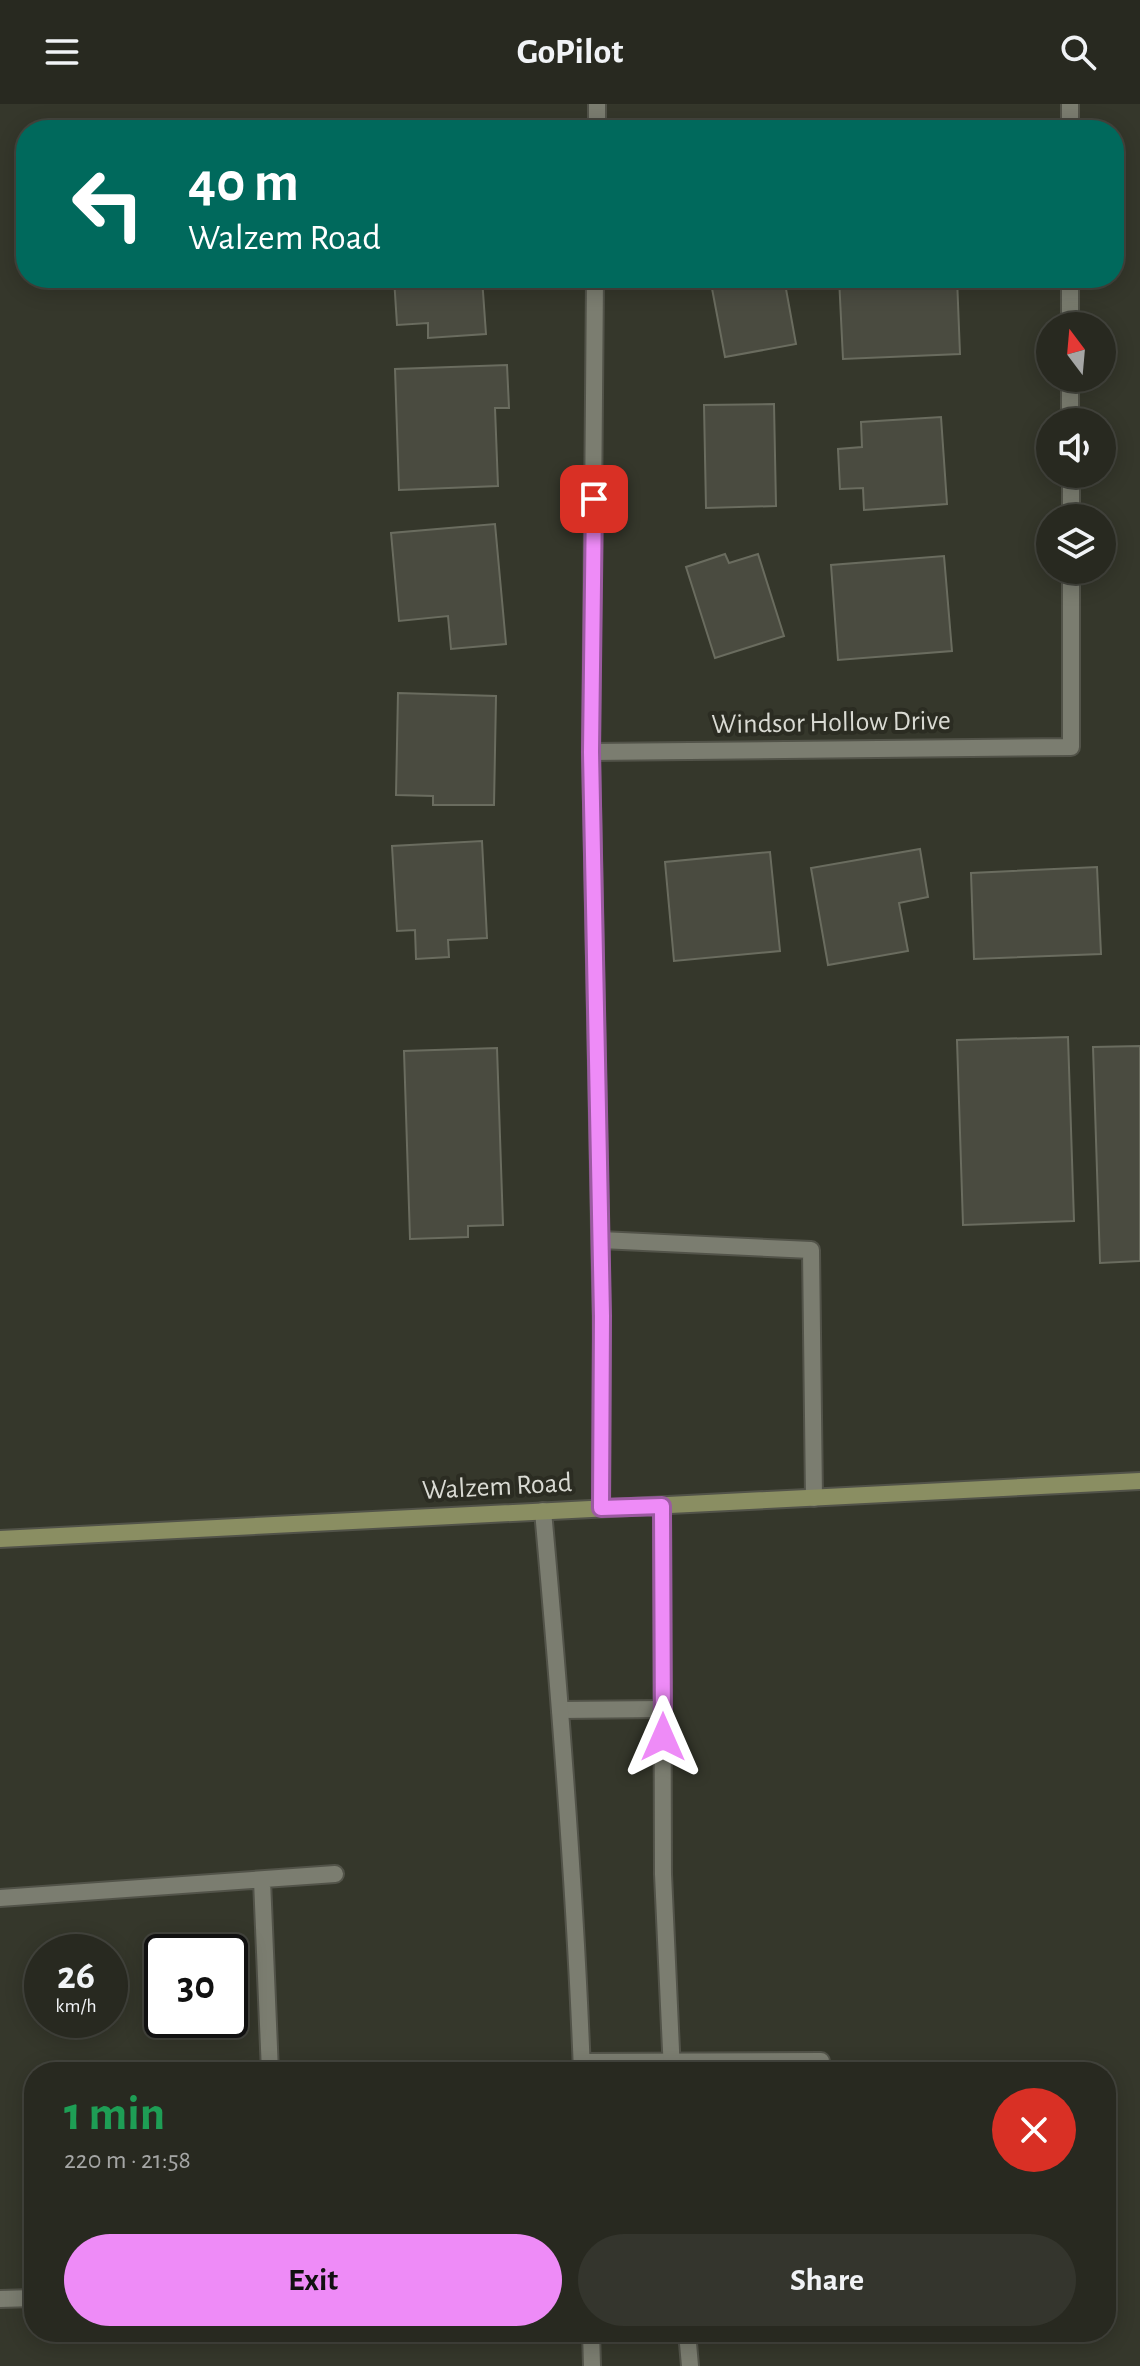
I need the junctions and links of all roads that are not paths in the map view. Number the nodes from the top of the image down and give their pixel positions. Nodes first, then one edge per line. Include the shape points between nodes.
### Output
1 (595, 288) edge
2 (1070, 288) edge
3 (1070, 312) edge
4 (1071, 584) edge
5 (591, 752) junction
6 (601, 1240) junction
7 (1140, 1481) edge
8 (814, 1498) junction
9 (662, 1506) junction
10 (601, 1508) junction
11 (543, 1511) junction
12 (0, 1539) edge
13 (663, 1709) junction
14 (560, 1710) junction
15 (335, 1874) dead end
16 (262, 1880) junction
17 (0, 1898) edge
18 (821, 2061) dead end
19 (270, 2062) edge
20 (582, 2062) edge
21 (672, 2062) edge
22 (796, 2062) edge
23 (24, 2298) edge
24 (0, 2299) edge
25 (591, 2342) edge
26 (688, 2342) edge
27 (592, 2366) edge
28 (690, 2366) edge

1 - 5 street
2 - 3 street
4 - 5 street, Windsor Hollow Drive via 1071,747
5 - 6 street
6 - 8 street via 811,1250
6 - 10 street
7 - 8 main road, Walzem Road
8 - 9 main road, Walzem Road
9 - 10 main road, Walzem Road
9 - 13 street
10 - 11 main road, Walzem Road
11 - 12 main road, Walzem Road
11 - 14 street
13 - 14 street
13 - 21 street via 663,1874
14 - 20 street
15 - 16 street
16 - 17 street
16 - 19 street
18 - 22 street
23 - 24 street
25 - 27 street
26 - 28 street

